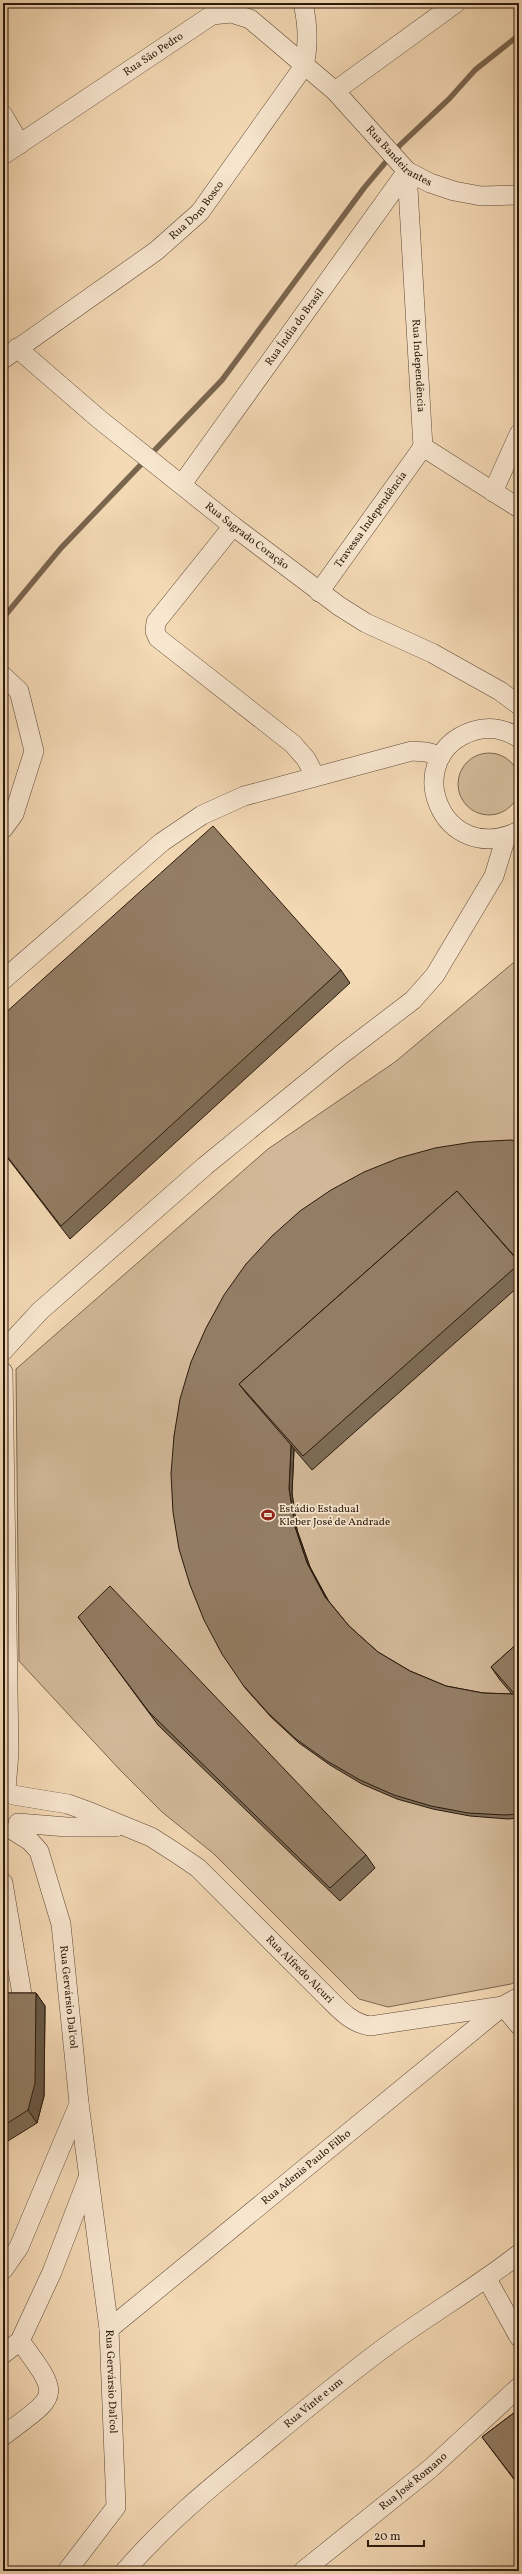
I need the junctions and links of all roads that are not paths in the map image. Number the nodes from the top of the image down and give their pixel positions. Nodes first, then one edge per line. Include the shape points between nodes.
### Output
1 (303, 3) edge
2 (456, 3) edge
3 (304, 66) junction
4 (335, 91) junction
5 (3, 115) edge
6 (20, 144) junction
7 (3, 155) edge
8 (407, 171) junction
9 (519, 195) edge
10 (10, 354) edge
11 (519, 434) edge
12 (423, 447) junction
13 (182, 484) junction
14 (493, 492) junction
15 (519, 508) edge
16 (233, 526) junction
17 (319, 592) junction
18 (3, 676) edge
19 (500, 691) junction
20 (519, 705) edge
21 (515, 735) edge
22 (441, 756) junction
23 (315, 776) junction
24 (3, 829) edge
25 (512, 834) edge
26 (3, 980) edge
27 (3, 1351) edge
28 (3, 1372) edge
29 (7, 1791) edge
30 (126, 1827) junction
31 (12, 1832) edge
32 (3, 1883) edge
33 (23, 2000) edge
34 (511, 2002) edge
35 (519, 2025) edge
36 (79, 2103) junction
37 (88, 2177) junction
38 (519, 2254) edge
39 (3, 2270) edge
40 (487, 2279) junction
41 (109, 2329) junction
42 (519, 2337) edge
43 (20, 2341) junction
44 (3, 2354) edge
45 (519, 2387) edge
46 (3, 2436) edge
47 (68, 2571) edge
48 (125, 2571) edge
49 (303, 2571) edge

1 - 3 street, Rua Dom Bosco via 308,22 309,44
2 - 4 street
3 - 4 street, Rua Bandeirantes
3 - 6 street, Rua São Pedro via 250,19 231,13 212,15
3 - 10 street, Rua Dom Bosco via 200,212 156,251
4 - 8 street, Rua Bandeirantes
5 - 6 street
6 - 7 street, Rua São Pedro
8 - 9 street, Rua Bandeirantes via 430,183 454,191 481,196
8 - 12 street, Rua Independência
8 - 13 street, Rua Índia do Brasil
10 - 13 street, Rua Sagrado Coração
11 - 14 street
12 - 14 street
12 - 17 street, Travessa Independência
13 - 16 street, Rua Sagrado Coração
14 - 15 street
16 - 17 street, Rua Sagrado Coração
16 - 23 street via 156,622 155,631 158,638 293,744 306,759
17 - 19 street, Rua Sagrado Coração via 366,623 432,653
18 - 24 street via 19,691 34,751 14,814
19 - 20 street, Rua Sagrado Coração
19 - 21 street via 509,706
21 - 22 street via 495,729 479,729 464,734 451,743
22 - 23 street via 412,751
22 - 25 street via 435,771 434,788 437,804 446,818 458,830 473,837 489,840
23 - 26 street via 244,796 202,815 162,842
25 - 27 street via 494,876 436,975 413,1000 205,1166 40,1311
28 - 29 street via 9,1753
29 - 30 street, Rua Alfredo Alcuri via 68,1804
29 - 31 street via 18,1808
30 - 31 street, Rua Alfredo Alcuri via 67,1827
30 - 34 street, Rua Alfredo Alcuri via 151,1837 198,1868 330,2000 360,2024 370,2026
31 - 36 street, Rua Gervársio Dal'col via 30,1841 39,1851 61,1924
32 - 33 street
34 - 35 street
34 - 41 street, Rua Adenis Paulo Filho
36 - 37 street, Rua Gervársio Dal'col
36 - 39 street via 18,2247
37 - 41 street, Rua Gervársio Dal'col
37 - 43 street, Rua Gervársio Dal'col via 52,2272
38 - 40 street, Rua Vinte e um
40 - 42 street
40 - 48 street, Rua Vinte e um via 392,2342 309,2406 199,2497 162,2531
41 - 47 street, Rua Gervársio Dal'col via 116,2507
43 - 44 street
43 - 46 street via 45,2374 50,2385 49,2395 44,2405
45 - 49 street, Rua José Romano via 431,2468

